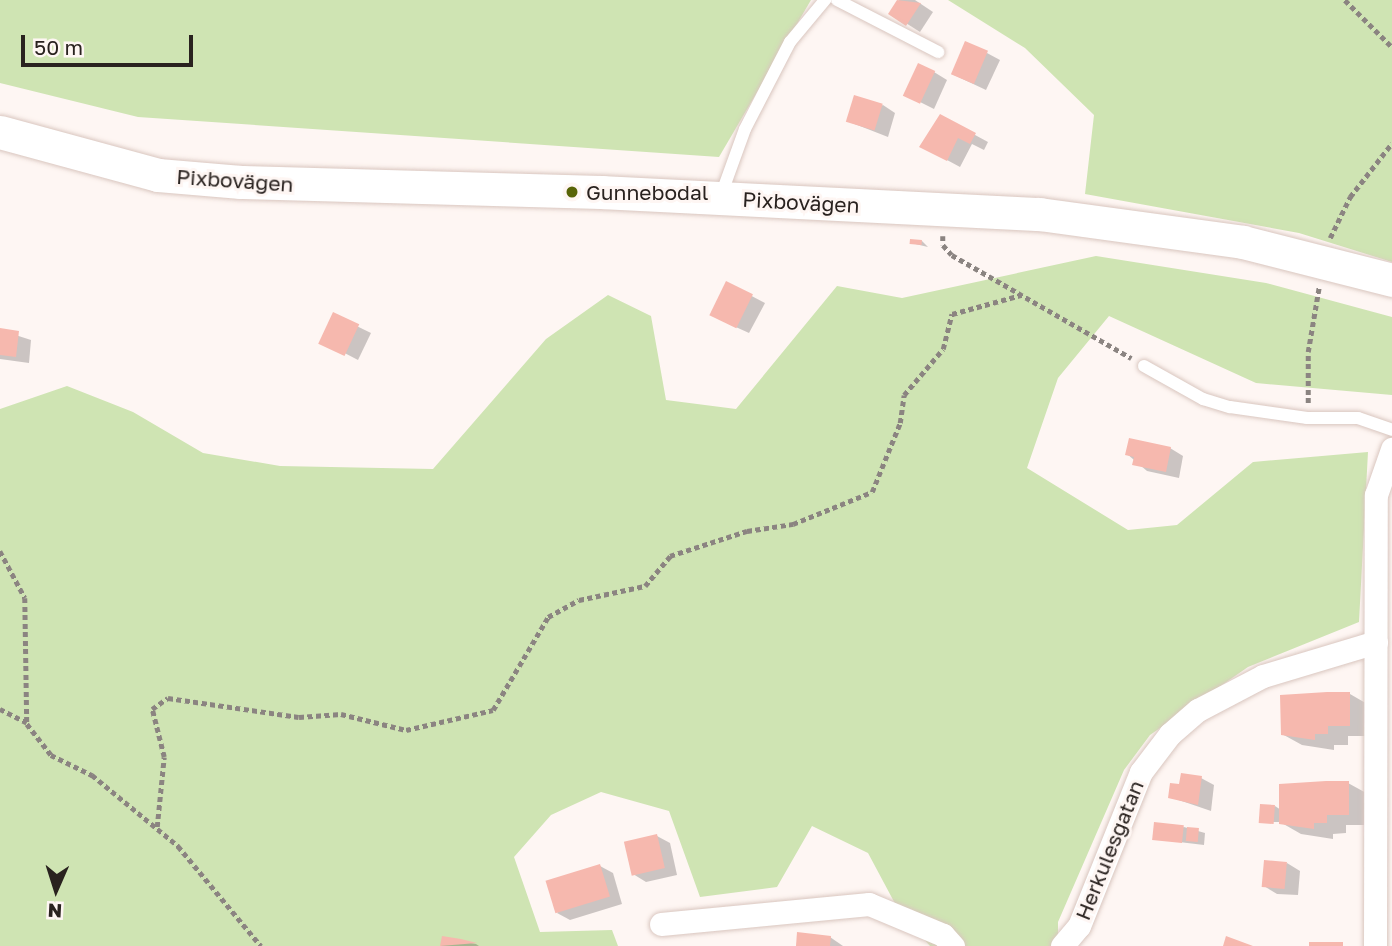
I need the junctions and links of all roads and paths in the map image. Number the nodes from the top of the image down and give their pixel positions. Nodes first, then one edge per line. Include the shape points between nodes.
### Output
1 (825, 0) edge
2 (837, 0) edge
3 (1345, 0) edge
4 (1392, 47) edge
5 (938, 52) dead end
6 (0, 132) edge
7 (1392, 143) edge
8 (720, 198) junction
9 (943, 235) dead end
10 (1330, 239) dead end
11 (1392, 280) edge
12 (1320, 282) dead end
13 (1021, 295) junction
14 (1144, 366) joint
15 (1307, 418) junction
16 (1392, 430) edge
17 (1392, 449) edge
18 (0, 551) edge
19 (1376, 642) junction
20 (0, 709) edge
21 (27, 724) junction
22 (157, 827) junction
23 (661, 924) dead end
24 (261, 946) edge
25 (954, 946) edge
26 (1062, 946) edge
27 (1375, 946) edge

1 - 8 lane via 790,42 744,129
2 - 5 lane
3 - 4 path
6 - 8 street, Pixbovägen via 158,175
7 - 10 path via 1350,197
8 - 11 street, Pixbovägen via 1039,214 1243,242
9 - 13 path via 943,245 952,254
12 - 15 path via 1308,352
13 - 14 path
13 - 22 path via 952,314 943,349 904,395 900,423 872,492 793,524 692,547 670,556 645,586 579,600 548,617 493,710 406,730 341,713 299,717 168,698 152,709 164,757
14 - 15 lane via 1203,399 1259,413
15 - 16 lane via 1358,418
17 - 19 street via 1376,495
18 - 21 path via 25,598
19 - 26 street, Herkulesgatan via 1262,676 1198,710 1170,734 1141,772 1079,926
19 - 27 street
20 - 21 path
21 - 22 path via 51,755 92,775
22 - 24 path via 255,933
23 - 25 street via 869,904 943,936

